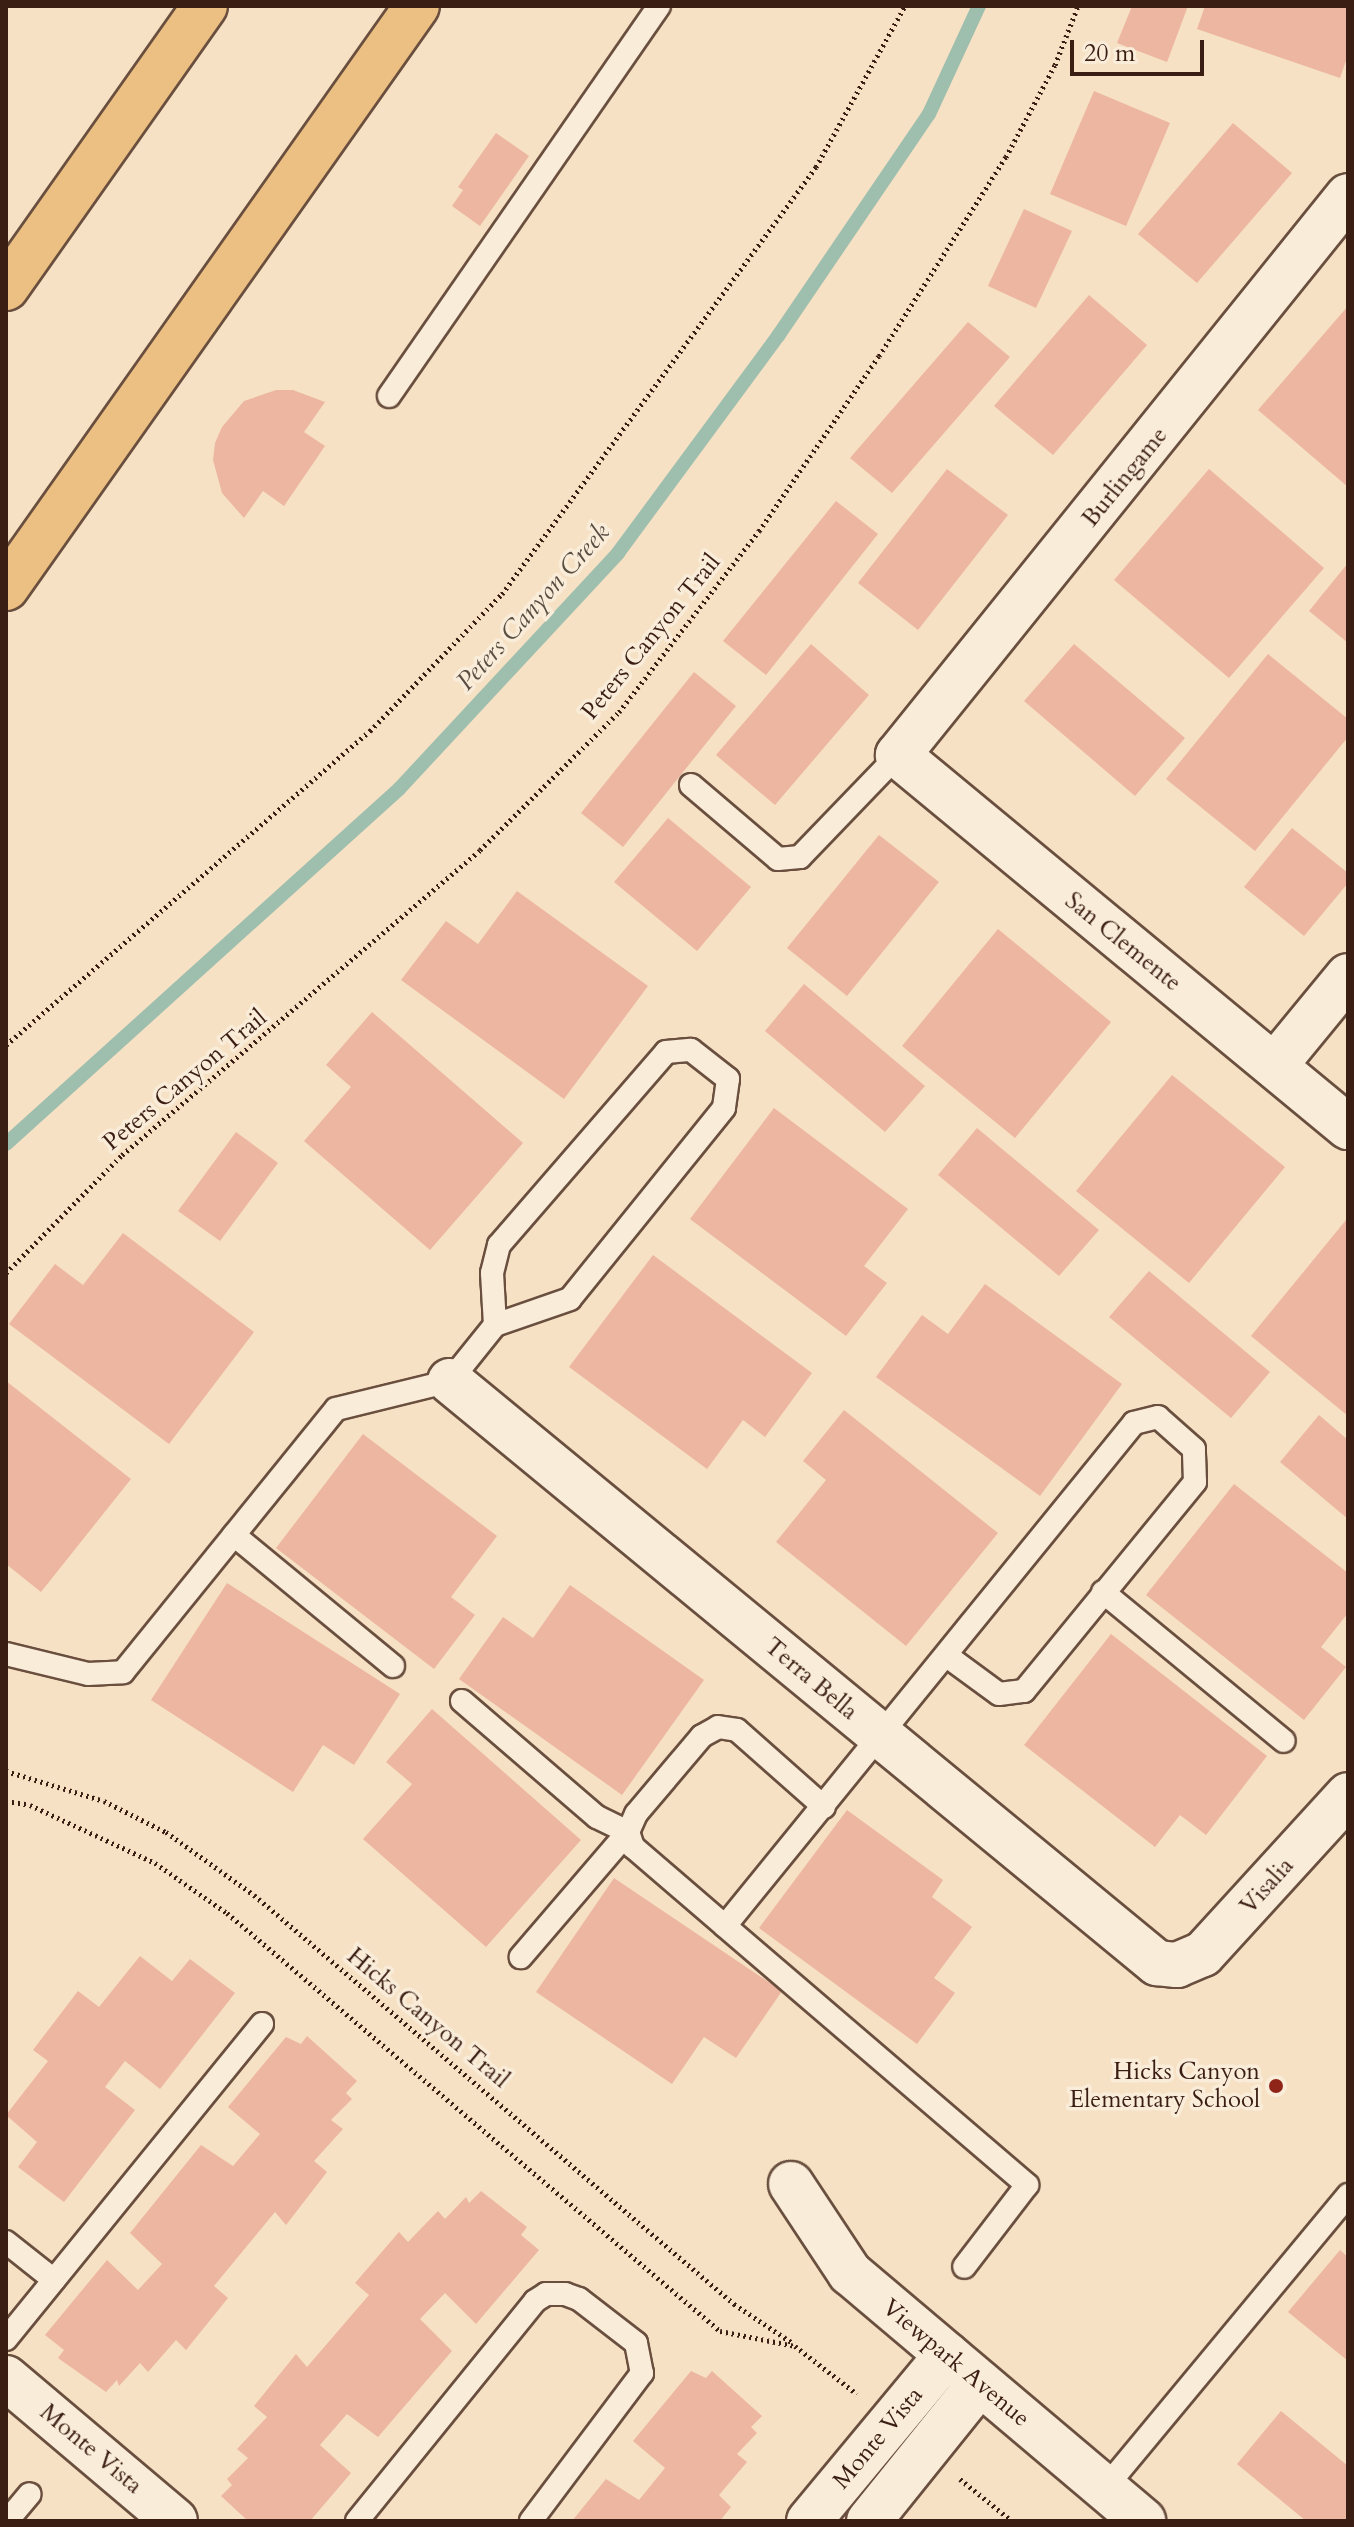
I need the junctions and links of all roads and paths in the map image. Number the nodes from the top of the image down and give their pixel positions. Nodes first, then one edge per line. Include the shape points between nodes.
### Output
1 (205, 6) edge
2 (417, 6) edge
3 (659, 6) edge
4 (905, 6) edge
5 (1078, 6) edge
6 (1348, 196) edge
7 (6, 288) edge
8 (389, 396) dead end
9 (6, 588) edge
10 (898, 755) junction
11 (691, 785) dead end
12 (1348, 976) edge
13 (6, 1045) edge
14 (1275, 1065) junction
15 (1348, 1127) edge
16 (6, 1273) edge
17 (495, 1325) junction
18 (450, 1381) junction
19 (234, 1535) junction
20 (1103, 1592) junction
21 (6, 1654) edge
22 (947, 1656) junction
23 (393, 1666) dead end
24 (462, 1701) dead end
25 (882, 1738) junction
26 (1284, 1741) dead end
27 (6, 1771) edge
28 (1348, 1795) edge
29 (6, 1801) edge
30 (824, 1807) junction
31 (628, 1832) junction
32 (725, 1926) junction
33 (521, 1957) dead end
34 (1177, 1965) joint
35 (262, 2024) dead end
36 (791, 2184) dead end
37 (1348, 2195) edge
38 (6, 2242) edge
39 (964, 2267) dead end
40 (54, 2280) junction
41 (6, 2339) edge
42 (795, 2346) junction
43 (964, 2369) junction
44 (6, 2378) edge
45 (908, 2436) junction
46 (1105, 2488) junction
47 (30, 2494) dead end
48 (7, 2521) edge
49 (175, 2521) edge
50 (357, 2521) edge
51 (531, 2521) edge
52 (809, 2521) edge
53 (869, 2521) edge
54 (1012, 2521) edge
55 (1143, 2521) edge

1 - 7 highway
2 - 9 highway
3 - 8 lane
4 - 13 path via 816,167 502,594 370,731
5 - 16 path, Peters Canyon Trail via 1055,65 1006,157 879,356 759,531 619,712 480,850 122,1155
6 - 10 street, Burlingame
10 - 11 lane via 800,857 778,859
10 - 14 street, San Clemente
12 - 14 street
14 - 15 street, San Clemente
17 - 17 lane via 492,1273 499,1245 666,1052 691,1050 728,1079 724,1108 570,1299
17 - 18 lane
18 - 19 lane via 336,1409
18 - 25 street, Terra Bella
19 - 21 lane via 123,1672 88,1674
19 - 23 lane
20 - 22 lane via 1024,1691 999,1694
20 - 22 lane via 1195,1482 1194,1449 1158,1417 1134,1423
20 - 26 lane
22 - 25 lane
24 - 31 lane via 597,1817
25 - 30 lane
25 - 34 street, Terra Bella via 1157,1963
27 - 42 path, Hicks Canyon Trail via 104,1801 166,1832 254,1895 734,2304
28 - 34 street, Visalia via 1223,1935 1195,1960
29 - 42 path, Hicks Canyon Trail via 30,1805 155,1863 227,1913 720,2331
30 - 31 lane via 737,1730 718,1727 702,1736 636,1814
30 - 32 lane
31 - 32 lane via 633,1847
31 - 33 lane
32 - 39 lane via 1027,2185
35 - 40 lane
36 - 43 street, Viewpark Avenue via 850,2273
37 - 46 lane
38 - 40 lane
40 - 41 lane
42 - 45 path, Hicks Canyon Trail
43 - 45 street, Monte Vista
43 - 46 street, Viewpark Avenue
44 - 49 street, Monte Vista
45 - 52 street, Monte Vista
45 - 53 street, Monte Vista
45 - 54 path, Hicks Canyon Trail
46 - 55 street, Viewpark Avenue
47 - 48 lane
50 - 51 lane via 535,2301 546,2294 565,2294 636,2343 642,2373

